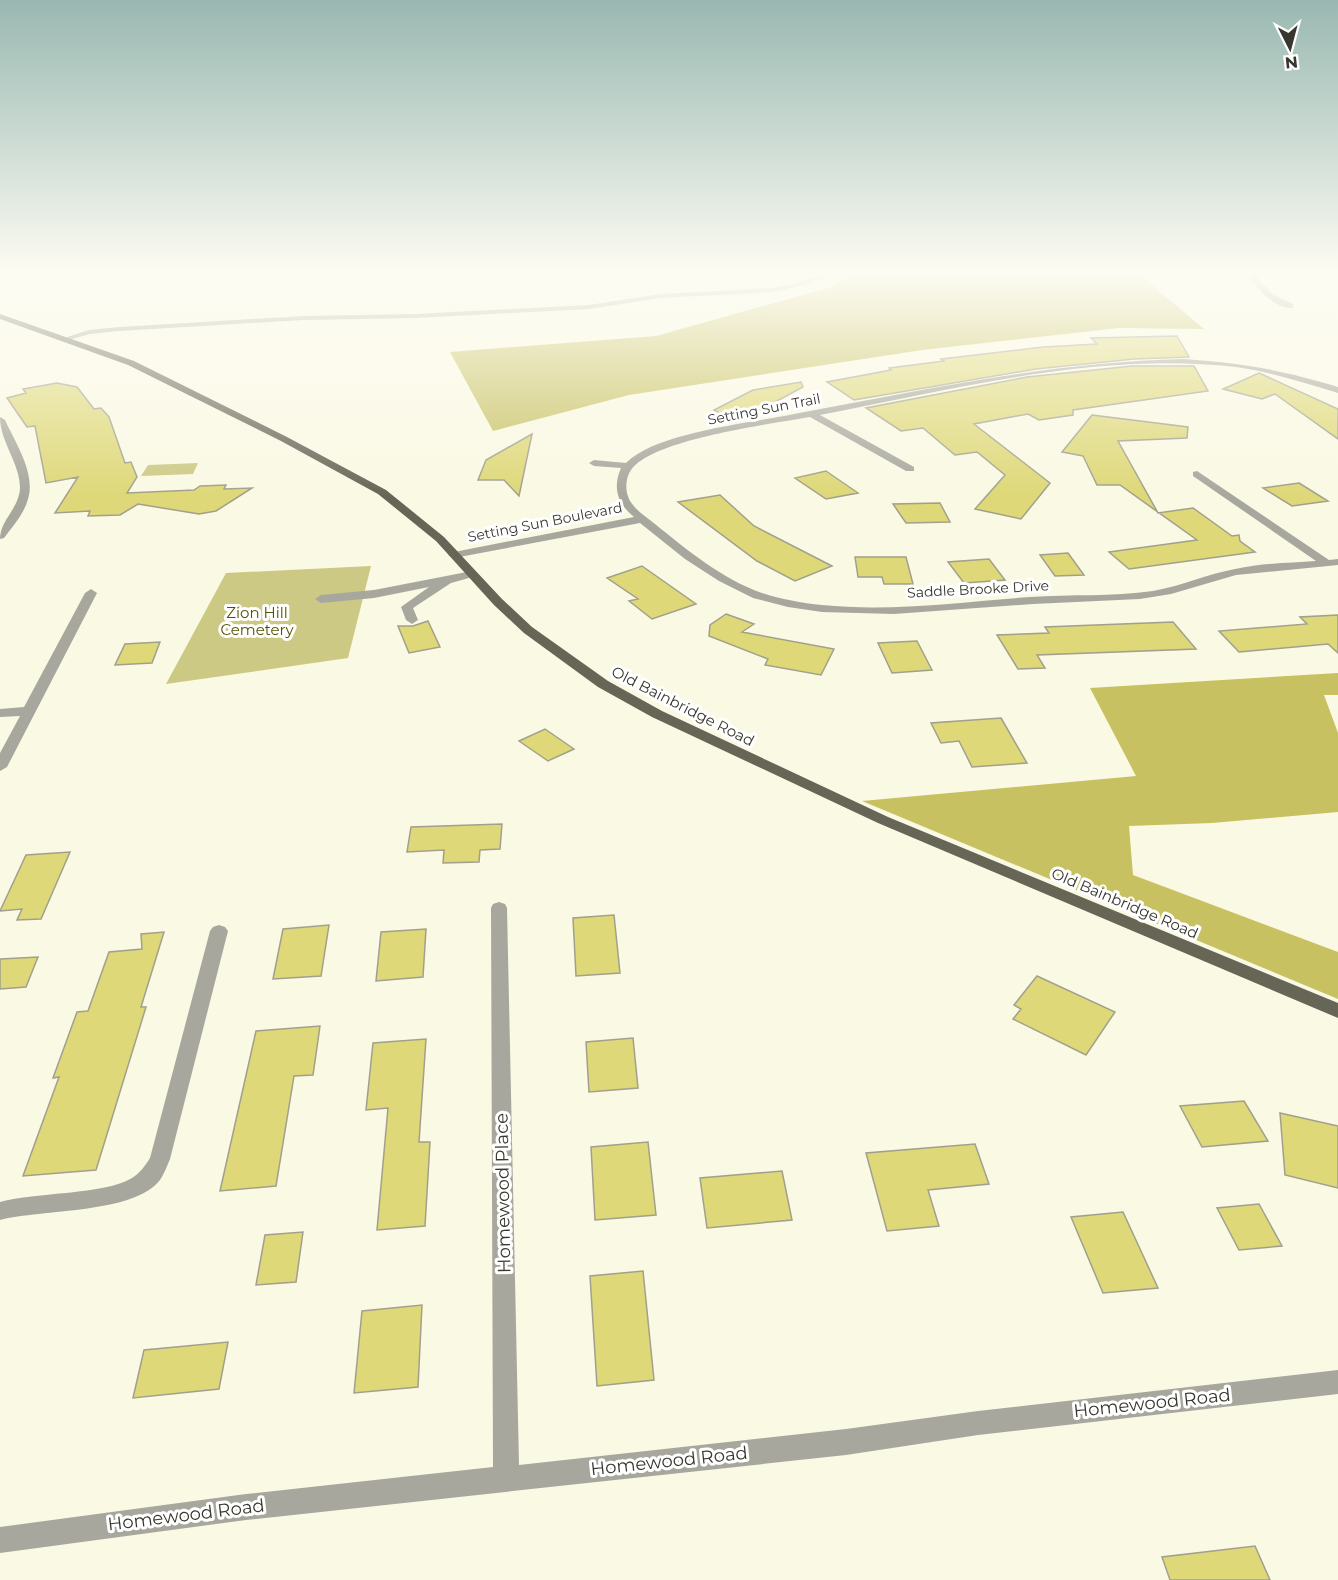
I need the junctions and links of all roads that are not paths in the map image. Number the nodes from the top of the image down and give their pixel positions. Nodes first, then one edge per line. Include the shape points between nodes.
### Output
1 (93, 349) edge
2 (1338, 390) edge
3 (810, 413) junction
4 (0, 420) edge
5 (594, 463) dead end
6 (627, 466) junction
7 (910, 469) dead end
8 (1197, 474) dead end
9 (642, 519) junction
10 (0, 536) edge
11 (454, 555) junction
12 (1332, 563) edge
13 (472, 574) junction
14 (447, 580) junction
15 (91, 593) dead end
16 (321, 599) dead end
17 (412, 620) dead end
18 (30, 711) junction
19 (0, 712) edge
20 (0, 767) edge
21 (500, 908) dead end
22 (219, 931) dead end
23 (1338, 1011) edge
24 (0, 1212) edge
25 (1338, 1382) edge
26 (506, 1479) junction
27 (0, 1540) edge

1 - 11 main road, Old Bainbridge Road via 167,380 358,478 407,510
2 - 3 street, Setting Sun Trail via 1249,368 1144,361 1029,374
3 - 6 street, Setting Sun Trail via 683,439 651,450
3 - 7 street
4 - 10 street via 25,481 20,507
5 - 6 street
6 - 9 street via 620,484 621,496
8 - 12 street
9 - 11 street, Setting Sun Boulevard
9 - 12 street, Saddle Brooke Drive via 736,587 778,602 821,609 1126,597 1177,589 1249,569
11 - 13 main road, Old Bainbridge Road
13 - 14 street
13 - 23 main road, Old Bainbridge Road via 528,630 563,657 657,714 883,820
14 - 16 street
14 - 17 street via 407,607
15 - 18 street
18 - 19 street
18 - 20 street
21 - 26 street, Homewood Place
22 - 24 street via 160,1159 152,1174 139,1185 113,1196 22,1205
25 - 26 street, Homewood Road
26 - 27 street, Homewood Road via 246,1507

